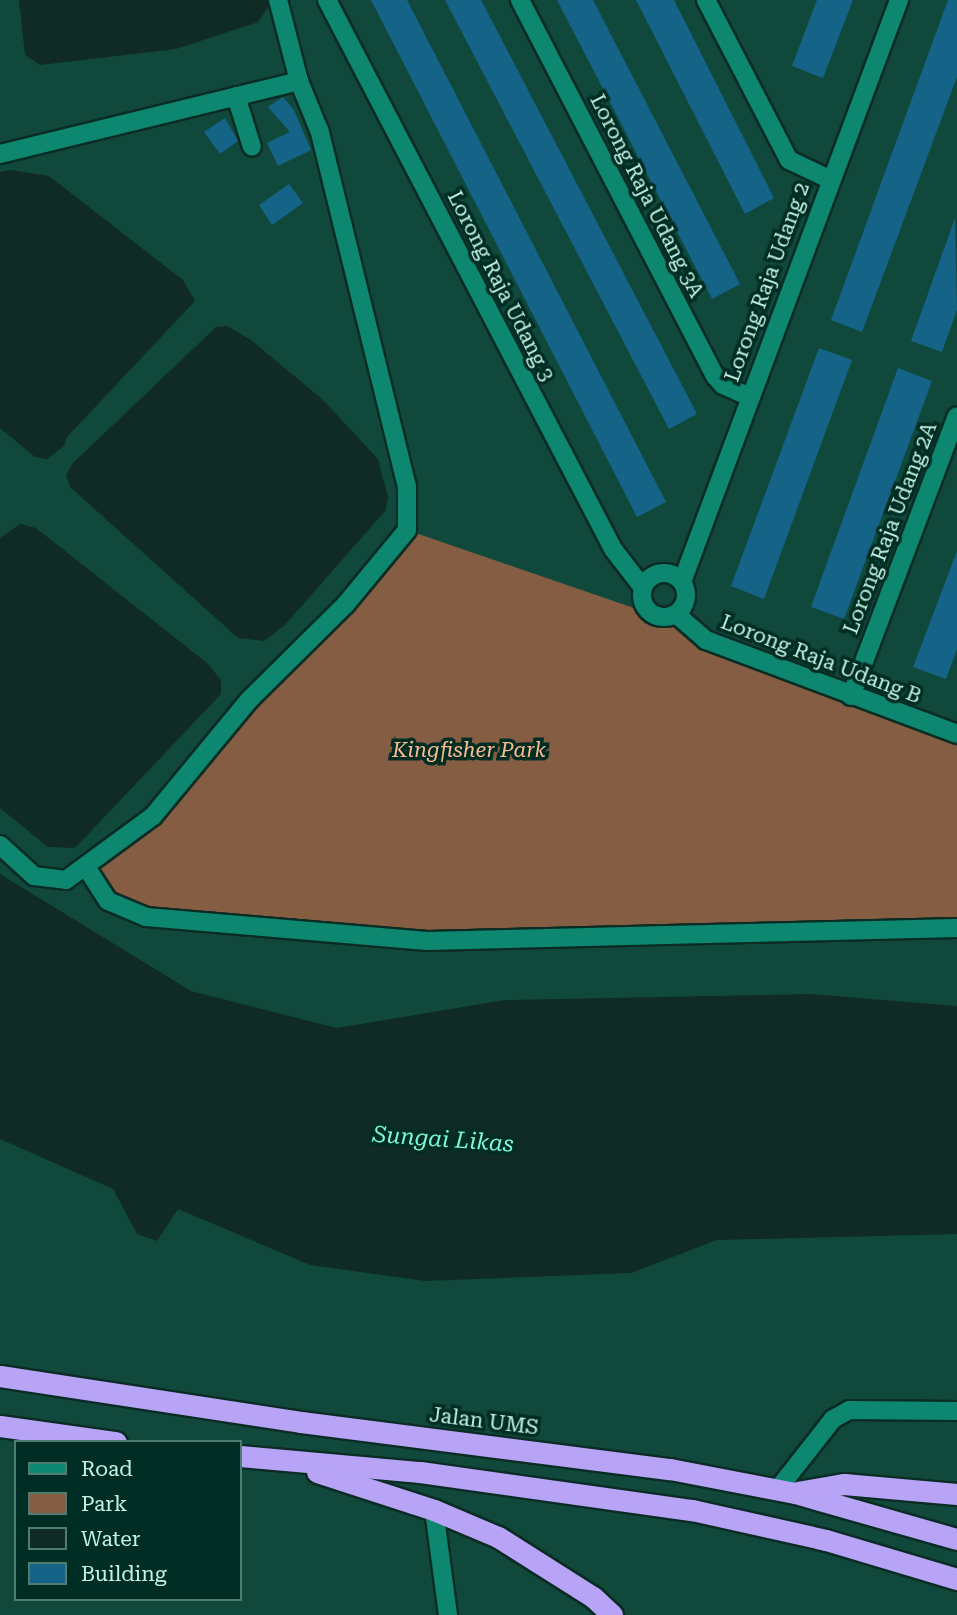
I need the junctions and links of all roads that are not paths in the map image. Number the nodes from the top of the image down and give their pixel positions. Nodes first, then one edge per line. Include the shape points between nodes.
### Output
1 (278, 0) edge
2 (327, 0) edge
3 (520, 0) edge
4 (706, 0) edge
5 (899, 0) edge
6 (299, 80) junction
7 (236, 96) junction
8 (252, 147) dead end
9 (0, 154) edge
10 (829, 179) junction
11 (750, 397) junction
12 (957, 416) edge
13 (682, 582) junction
14 (643, 588) junction
15 (676, 614) junction
16 (851, 696) junction
17 (957, 734) edge
18 (0, 845) edge
19 (86, 867) junction
20 (957, 928) edge
21 (0, 1376) edge
22 (957, 1411) edge
23 (0, 1426) edge
24 (102, 1440) edge
25 (242, 1456) edge
26 (276, 1460) junction
27 (786, 1491) junction
28 (957, 1494) edge
29 (434, 1510) junction
30 (957, 1539) edge
31 (957, 1579) edge
32 (448, 1615) edge
33 (612, 1615) edge

1 - 6 street
2 - 14 street, Lorong Raja Udang 3 via 612,549
3 - 11 street, Lorong Raja Udang 3A via 715,376 723,385
4 - 10 street via 789,160
5 - 10 street, Lorong Raja Udang 2
6 - 7 street
6 - 19 street via 319,130 407,487 407,530 345,605 249,701 153,816
7 - 8 street
7 - 9 street
10 - 11 street, Lorong Raja Udang 2
11 - 13 street, Lorong Raja Udang 2
12 - 16 street, Lorong Raja Udang 2A
13 - 14 street via 668,573 653,576
13 - 15 street via 687,593
14 - 15 street via 643,602 650,613 663,618
15 - 16 street, Lorong Raja Udang B via 706,640
16 - 17 street, Lorong Raja Udang B
18 - 19 street via 34,876 66,880
19 - 20 street via 108,901 146,917 427,941
21 - 27 highway, Jalan UMS via 301,1422 670,1469
22 - 27 street via 849,1410 833,1419
23 - 24 highway
25 - 26 highway
26 - 29 highway
26 - 31 highway via 420,1472 692,1510 826,1540
27 - 28 highway via 844,1484
27 - 30 highway, Jalan UMS
29 - 32 street
29 - 33 highway via 498,1537 593,1597

